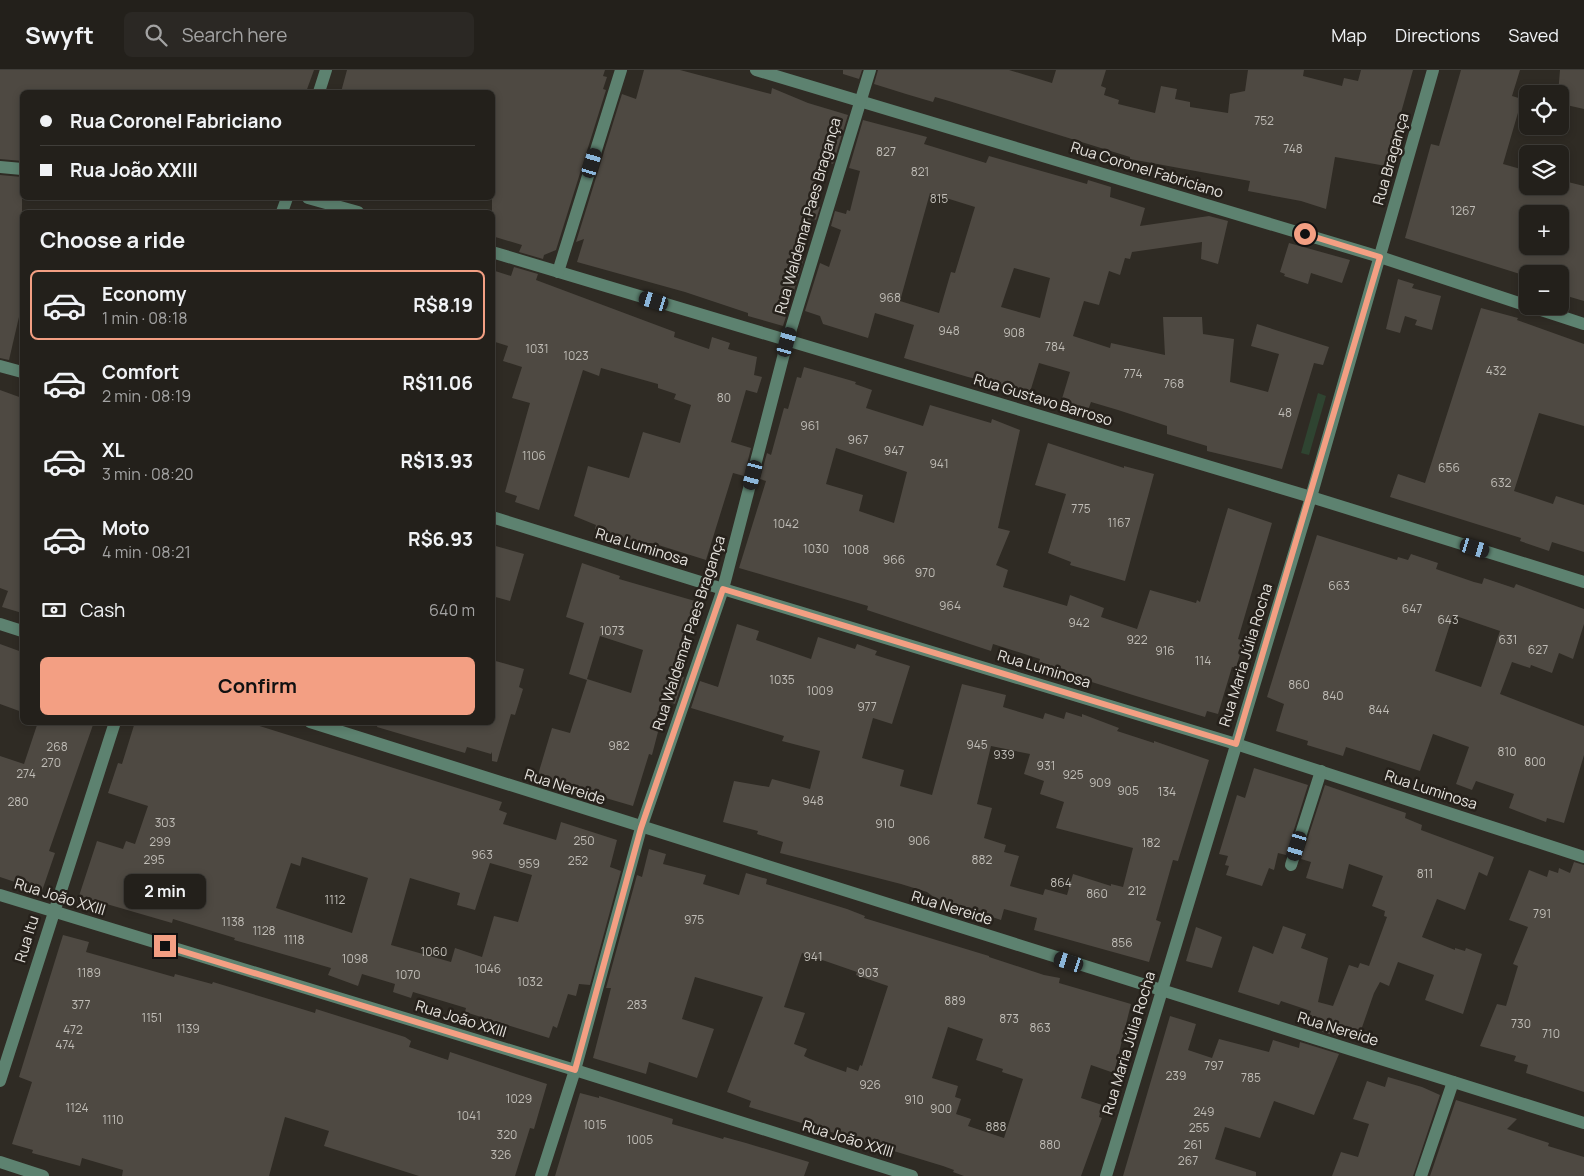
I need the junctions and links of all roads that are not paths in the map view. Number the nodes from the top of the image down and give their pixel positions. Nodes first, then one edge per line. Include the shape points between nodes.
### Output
1 (326, 70) edge
2 (621, 70) edge
3 (756, 70) edge
4 (870, 70) edge
5 (1433, 70) edge
6 (320, 90) edge
7 (859, 100) junction
8 (0, 167) edge
9 (20, 169) edge
10 (315, 200) edge
11 (351, 210) edge
12 (495, 253) edge
13 (1380, 257) junction
14 (558, 272) junction
15 (1519, 303) edge
16 (1556, 315) edge
17 (1584, 324) edge
18 (787, 342) junction
19 (0, 366) edge
20 (20, 371) edge
21 (1311, 497) junction
22 (495, 517) edge
23 (1584, 582) edge
24 (723, 589) junction
25 (0, 624) edge
26 (20, 630) edge
27 (114, 725) edge
28 (319, 725) edge
29 (1236, 744) junction
30 (1320, 770) junction
31 (641, 828) junction
32 (1584, 857) edge
33 (1291, 865) dead end
34 (0, 895) edge
35 (52, 912) junction
36 (1162, 991) junction
37 (575, 1070) junction
38 (0, 1081) edge
39 (1453, 1082) junction
40 (1584, 1123) edge
41 (0, 1162) edge
42 (43, 1176) edge
43 (541, 1176) edge
44 (912, 1176) edge
45 (1106, 1176) edge
46 (1421, 1176) edge

1 - 6 street
2 - 14 street
3 - 7 street, Rua Coronel Fabriciano
4 - 7 street, Rua Waldemar Paes Bragança
5 - 13 street, Rua Bragança
7 - 13 street, Rua Coronel Fabriciano
7 - 18 street, Rua Waldemar Paes Bragança
8 - 9 street
10 - 11 street
12 - 14 street, Rua Gustavo Barroso
13 - 15 street, Rua Coronel Fabriciano
13 - 21 street, Rua Maria Júlia Rocha
14 - 18 street, Rua Gustavo Barroso
16 - 17 street, Rua Coronel Fabriciano
18 - 21 street, Rua Gustavo Barroso
18 - 24 street, Rua Waldemar Paes Bragança
19 - 20 street
21 - 23 street, Rua Gustavo Barroso
21 - 29 street, Rua Maria Júlia Rocha
22 - 24 street, Rua Luminosa
24 - 29 street, Rua Luminosa
24 - 31 street, Rua Waldemar Paes Bragança
25 - 26 street
27 - 35 street, Rua Itu
28 - 31 street, Rua Nereide
29 - 30 street, Rua Luminosa
29 - 36 street, Rua Maria Júlia Rocha
30 - 32 street, Rua Luminosa
30 - 33 street
31 - 36 street, Rua Nereide
31 - 37 street, Rua Waldemar Paes Bragança
34 - 35 street, Rua João XXIII
35 - 37 street, Rua João XXIII
35 - 38 street, Rua Itu
36 - 39 street, Rua Nereide
36 - 45 street, Rua Maria Júlia Rocha
37 - 43 street, Rua Waldemar Paes Bragança
37 - 44 street, Rua João XXIII
39 - 40 street, Rua Nereide
39 - 46 street
41 - 42 street

